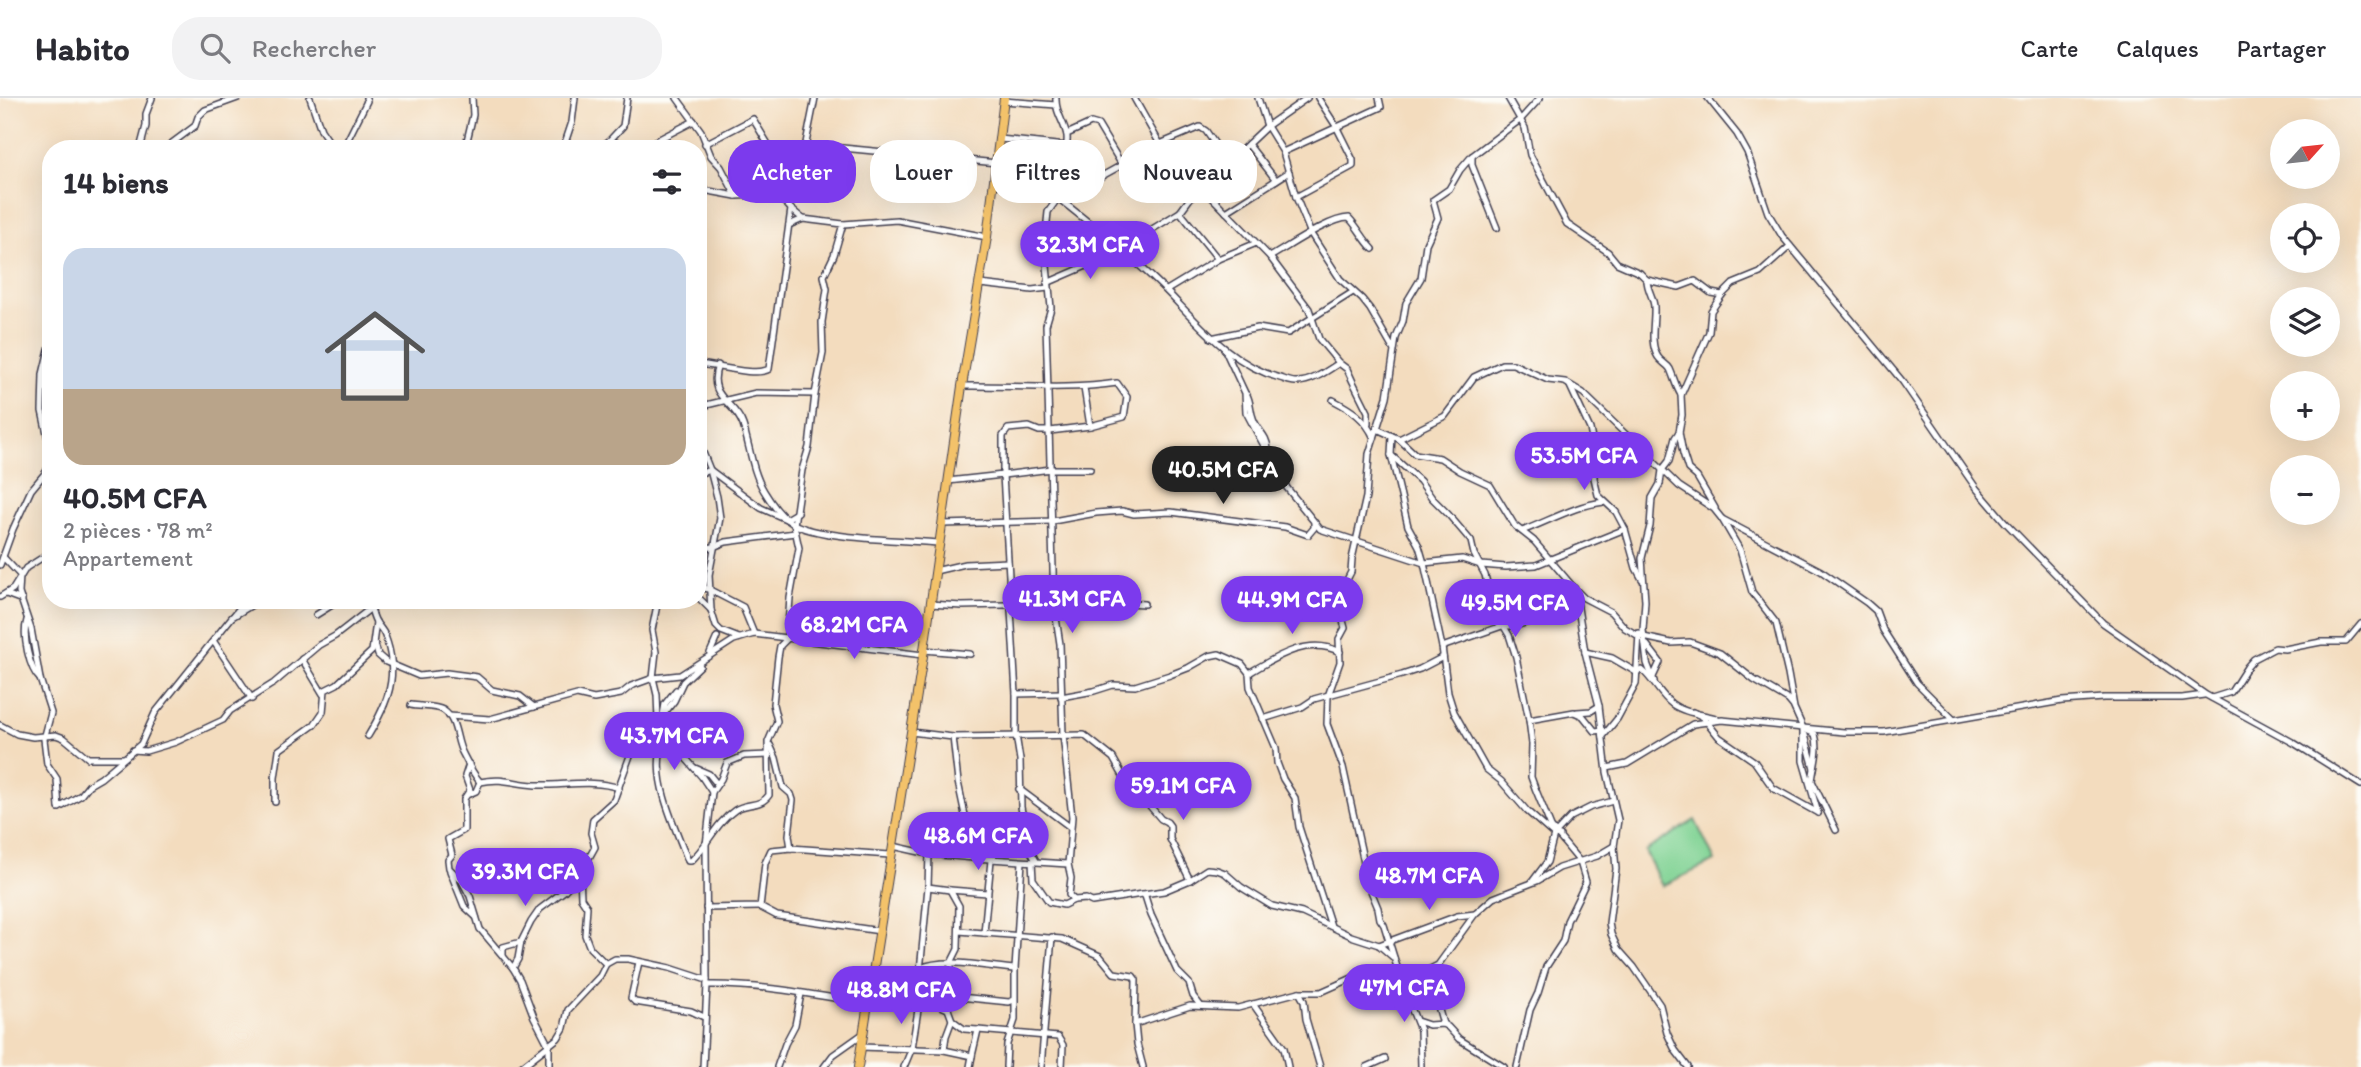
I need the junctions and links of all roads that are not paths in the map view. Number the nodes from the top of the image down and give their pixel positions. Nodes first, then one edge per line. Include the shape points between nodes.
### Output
1 (152, 98) edge
2 (238, 98) edge
3 (310, 98) edge
4 (472, 98) edge
5 (575, 98) edge
6 (627, 98) edge
7 (677, 98) edge
8 (815, 98) edge
9 (1134, 98) edge
10 (1258, 98) edge
11 (1307, 98) edge
12 (1318, 98) edge
13 (1379, 98) edge
14 (1508, 98) edge
15 (1540, 98) edge
16 (1708, 98) edge
17 (367, 99) edge
18 (1004, 100) edge
19 (1056, 101) edge
20 (1521, 119) junction
21 (694, 121) junction
22 (1267, 126) junction
23 (1336, 126) junction
24 (1066, 134) junction
25 (1000, 139) joint
26 (142, 140) edge
27 (176, 140) edge
28 (328, 140) edge
29 (347, 140) edge
30 (467, 140) edge
31 (566, 140) edge
32 (610, 140) edge
33 (657, 140) edge
34 (704, 140) edge
35 (766, 140) edge
36 (807, 140) edge
37 (1009, 140) edge
38 (1066, 140) edge
39 (1158, 140) edge
40 (1169, 140) edge
41 (1212, 140) edge
42 (1252, 140) edge
43 (707, 143) edge
44 (707, 148) edge
45 (856, 149) edge
46 (1283, 152) junction
47 (1257, 156) edge
48 (1472, 156) junction
49 (1119, 160) edge
50 (991, 162) edge
51 (1289, 173) junction
52 (1276, 180) junction
53 (728, 181) edge
54 (707, 191) edge
55 (728, 195) edge
56 (1296, 197) junction
57 (787, 203) edge
58 (992, 203) edge
59 (1054, 203) edge
60 (1064, 203) edge
61 (1187, 203) edge
62 (1217, 203) edge
63 (792, 209) junction
64 (1180, 212) junction
65 (1226, 212) junction
66 (803, 219) junction
67 (843, 224) junction
68 (789, 225) junction
69 (1497, 228) dead end
70 (1311, 234) junction
71 (988, 237) junction
72 (1254, 244) junction
73 (1790, 246) junction
74 (1373, 249) dead end
75 (1121, 251) junction
76 (1270, 257) junction
77 (1217, 259) junction
78 (1647, 280) junction
79 (980, 284) junction
80 (1048, 286) junction
81 (1167, 290) junction
82 (1353, 292) junction
83 (1722, 295) junction
84 (1312, 317) junction
85 (1211, 338) junction
86 (1224, 348) junction
87 (1394, 349) junction
88 (1339, 363) junction
89 (707, 364) edge
90 (718, 365) junction
91 (1048, 385) junction
92 (1570, 385) junction
93 (962, 386) junction
94 (1084, 388) junction
95 (815, 394) junction
96 (1681, 395) junction
97 (1334, 400) dead end
98 (723, 401) junction
99 (707, 405) edge
100 (1368, 424) junction
101 (1090, 426) junction
102 (1377, 429) junction
103 (1051, 431) junction
104 (1679, 432) junction
105 (1392, 436) junction
106 (1374, 438) junction
107 (1399, 439) junction
108 (1391, 455) junction
109 (707, 464) edge
110 (1090, 469) dead end
111 (710, 470) junction
112 (1051, 470) junction
113 (1662, 470) junction
114 (707, 471) edge
115 (42, 475) edge
116 (1003, 475) junction
117 (948, 481) junction
118 (1604, 502) junction
119 (798, 512) junction
120 (786, 519) junction
121 (1722, 519) junction
122 (1053, 520) junction
123 (1007, 522) junction
124 (1314, 523) junction
125 (942, 524) junction
126 (794, 525) junction
127 (1625, 529) junction
128 (1522, 531) junction
129 (795, 533) junction
130 (716, 537) junction
131 (726, 542) junction
132 (1356, 542) junction
133 (939, 543) junction
134 (707, 547) edge
135 (713, 547) junction
136 (4, 558) junction
137 (42, 558) edge
138 (1549, 560) junction
139 (1008, 562) junction
140 (1423, 563) junction
141 (0, 565) edge
142 (1481, 565) junction
143 (934, 571) junction
144 (20, 575) junction
145 (1643, 581) junction
146 (708, 589) junction
147 (1574, 589) junction
148 (3, 595) edge
149 (22, 599) junction
150 (930, 604) junction
151 (1011, 604) junction
152 (1054, 604) junction
153 (1144, 604) dead end
154 (707, 606) edge
155 (1578, 606) junction
156 (245, 609) edge
157 (326, 609) edge
158 (370, 609) edge
159 (371, 609) edge
160 (656, 609) edge
161 (239, 610) edge
162 (711, 610) junction
163 (316, 615) dead end
164 (232, 617) junction
165 (376, 622) junction
166 (2361, 624) edge
167 (716, 626) junction
168 (1502, 626) junction
169 (754, 634) junction
170 (717, 637) junction
171 (1642, 637) junction
172 (739, 638) junction
173 (787, 639) junction
174 (214, 642) junction
175 (374, 643) junction
176 (1647, 645) junction
177 (1442, 647) junction
178 (720, 649) junction
179 (1340, 652) junction
180 (1585, 652) junction
181 (923, 653) junction
182 (970, 654) dead end
183 (708, 656) junction
184 (1443, 657) junction
185 (302, 659) junction
186 (391, 664) junction
187 (1636, 672) junction
188 (1249, 673) junction
189 (653, 678) junction
190 (1653, 679) junction
191 (324, 694) junction
192 (1016, 694) junction
193 (1061, 695) junction
194 (1328, 696) junction
195 (2209, 697) junction
196 (252, 699) junction
197 (411, 705) dead end
198 (1599, 706) junction
199 (534, 707) junction
200 (1794, 708) junction
201 (1574, 712) junction
202 (1693, 712) junction
203 (663, 715) junction
204 (449, 716) junction
205 (1263, 719) junction
206 (658, 720) junction
207 (1529, 720) junction
208 (1722, 720) junction
209 (1954, 720) junction
210 (1705, 721) junction
211 (0, 726) edge
212 (667, 729) junction
213 (1803, 729) junction
214 (911, 732) junction
215 (1604, 733) junction
216 (1063, 734) junction
217 (48, 735) junction
218 (368, 736) dead end
219 (1016, 736) junction
220 (953, 737) junction
221 (768, 742) junction
222 (133, 750) junction
223 (660, 754) junction
224 (769, 755) junction
225 (123, 758) junction
226 (469, 764) junction
227 (692, 766) junction
228 (1607, 768) junction
229 (480, 782) junction
230 (717, 784) junction
231 (2361, 785) edge
232 (620, 788) junction
233 (1019, 789) junction
234 (712, 792) junction
235 (469, 794) junction
236 (1613, 801) junction
237 (275, 802) dead end
238 (1070, 827) junction
239 (1836, 830) dead end
240 (1557, 835) junction
241 (706, 845) junction
242 (1614, 846) junction
243 (791, 849) junction
244 (891, 850) junction
245 (929, 854) junction
246 (974, 858) junction
247 (991, 860) junction
248 (1034, 861) junction
249 (1022, 862) junction
250 (1580, 862) junction
251 (1068, 864) junction
252 (449, 868) junction
253 (580, 874) junction
254 (1190, 880) junction
255 (1532, 882) junction
256 (928, 887) junction
257 (950, 890) junction
258 (987, 893) junction
259 (1142, 894) junction
260 (1074, 900) junction
261 (760, 907) junction
262 (706, 908) junction
263 (1475, 914) junction
264 (477, 917) junction
265 (1331, 926) junction
266 (880, 931) junction
267 (959, 931) junction
268 (984, 933) junction
269 (1018, 936) junction
270 (1052, 937) junction
271 (1389, 939) junction
272 (521, 942) junction
273 (1378, 945) junction
274 (503, 956) junction
275 (1394, 958) junction
276 (639, 962) junction
277 (951, 963) junction
278 (606, 964) junction
279 (513, 968) junction
280 (920, 968) junction
281 (1014, 969) junction
282 (1428, 971) junction
283 (1401, 976) junction
284 (707, 982) junction
285 (1404, 988) junction
286 (1299, 992) junction
287 (802, 994) junction
288 (950, 996) junction
289 (920, 997) junction
290 (1014, 1000) junction
291 (867, 1004) junction
292 (1253, 1004) junction
293 (1199, 1005) junction
294 (948, 1009) junction
295 (705, 1017) junction
296 (952, 1020) junction
297 (1417, 1021) junction
298 (1135, 1024) junction
299 (1443, 1024) junction
300 (978, 1030) junction
301 (864, 1032) junction
302 (1011, 1034) junction
303 (1043, 1035) junction
304 (548, 1046) junction
305 (861, 1047) junction
306 (912, 1048) junction
307 (944, 1050) junction
308 (972, 1056) junction
309 (1385, 1059) dead end
310 (1143, 1066) edge
311 (1419, 1066) edge
312 (521, 1067) edge
313 (549, 1067) edge
314 (703, 1067) edge
315 (777, 1067) edge
316 (824, 1067) edge
317 (858, 1067) edge
318 (905, 1067) edge
319 (970, 1067) edge
320 (1006, 1067) edge
321 (1041, 1067) edge
322 (1062, 1067) edge
323 (1152, 1067) edge
324 (1288, 1067) edge
325 (1320, 1067) edge
326 (1367, 1067) edge
327 (1504, 1067) edge
328 (1517, 1067) edge
329 (1688, 1067) edge

1 - 26 street
2 - 27 street via 205,110
3 - 28 street
4 - 30 street
5 - 31 street
6 - 32 street via 623,126
7 - 21 street
8 - 36 street
9 - 39 street
10 - 22 street
11 - 22 street
12 - 23 street
13 - 23 street via 1381,107
14 - 20 street
15 - 20 street
16 - 73 street via 1747,152 1768,213
17 - 29 street
18 - 19 street
18 - 25 main road
19 - 24 street
20 - 48 street
20 - 78 street via 1530,155 1567,224 1608,252 1616,263
21 - 33 street
21 - 34 street
22 - 42 street
22 - 46 street
23 - 46 street
23 - 56 street via 1353,166
24 - 38 street
24 - 49 street via 1091,123 1098,125
25 - 37 street
35 - 43 street via 754,119
40 - 41 street via 1200,127
44 - 53 street
45 - 50 street
46 - 51 street
47 - 52 street
48 - 69 street
48 - 87 street via 1449,189 1433,200 1436,226 1426,244 1422,278 1406,303
51 - 52 street
51 - 56 street
52 - 65 street
54 - 55 street
56 - 70 street
57 - 63 street
58 - 71 main road
59 - 80 street via 1047,222
60 - 75 street
61 - 64 street
62 - 65 street
63 - 66 street
63 - 68 street
64 - 75 street
64 - 77 street
65 - 72 street
66 - 67 street
66 - 68 street
67 - 71 street via 897,220
67 - 95 street via 824,276 823,353
68 - 90 street via 769,369 754,373
70 - 74 street via 1349,218
70 - 76 street
70 - 82 street
71 - 79 main road
72 - 76 street
72 - 77 street
73 - 83 street via 1760,273 1732,284
73 - 195 street via 1903,382 2005,522 2103,623
75 - 80 street
75 - 81 street
76 - 84 street
77 - 81 street
78 - 83 street via 1679,287 1695,281
78 - 96 street via 1658,358 1669,368
79 - 80 street
79 - 93 main road
80 - 91 street
81 - 85 street
82 - 84 street
82 - 87 street via 1370,309
83 - 96 street via 1711,311 1709,332
84 - 85 street via 1288,333 1258,328
84 - 88 street via 1319,339
85 - 86 street
86 - 88 street via 1262,373 1296,383
86 - 124 street via 1245,393 1246,412 1287,488
87 - 102 street
88 - 100 street via 1347,369 1368,412
89 - 90 street
90 - 98 street via 715,375
91 - 93 street
91 - 94 street
91 - 103 street
92 - 107 street via 1503,364 1474,377 1446,416
92 - 113 street via 1597,405
92 - 118 street via 1590,429 1594,478
93 - 117 main road
94 - 101 street
94 - 101 street via 1117,383 1127,397 1124,417
95 - 98 street via 756,393
95 - 119 street
96 - 104 street
97 - 100 street
98 - 99 street
98 - 120 street via 742,422 763,490
100 - 106 street
101 - 103 street
102 - 105 street
102 - 106 street
103 - 112 street
103 - 116 street via 1029,427 1005,431
104 - 113 street
104 - 121 street via 1688,469 1698,477
105 - 107 street
105 - 108 street
106 - 132 street
107 - 128 street via 1415,454 1440,458 1490,485
108 - 140 street via 1408,526
108 - 142 street via 1420,481 1471,541
109 - 111 street
110 - 112 street
111 - 114 street
111 - 120 street via 761,508
111 - 130 street via 719,512
112 - 116 street
112 - 122 street
113 - 121 street
113 - 145 street via 1652,498
115 - 136 street via 13,529
116 - 117 street
116 - 123 street
117 - 125 main road
118 - 127 street
118 - 128 street
119 - 120 street
119 - 126 street
120 - 126 street
121 - 200 street via 1740,550 1752,592 1776,623
121 - 209 street via 1793,556 1867,603 1917,683
122 - 123 street
122 - 124 street via 1122,511 1171,512 1284,527 1308,535
122 - 152 street
123 - 125 street
123 - 139 street
124 - 132 street
125 - 133 main road
126 - 129 street
126 - 133 street via 830,534
127 - 138 street
127 - 145 street
128 - 138 street
129 - 131 street
129 - 173 street via 799,548
130 - 131 street
130 - 135 street
131 - 135 street
132 - 140 street
132 - 179 street via 1351,572 1338,599 1345,628 1339,639
133 - 143 main road
134 - 135 street
135 - 146 street
136 - 141 street
136 - 144 street
137 - 144 street
138 - 142 street via 1520,568
138 - 147 street
139 - 143 street
139 - 151 street
140 - 142 street via 1462,559
140 - 177 street
142 - 168 street
143 - 150 main road
144 - 148 street via 13,589
144 - 149 street
145 - 171 street
146 - 162 street
146 - 169 street via 743,607
147 - 155 street
147 - 171 street
148 - 149 street
149 - 217 street via 51,713
150 - 151 street
150 - 181 main road
151 - 152 street
151 - 192 street
152 - 153 street
152 - 193 street
154 - 162 street
155 - 168 street
155 - 180 street
156 - 164 street
157 - 163 street
158 - 185 street
159 - 165 street
160 - 189 street
161 - 164 street
162 - 167 street
164 - 174 street
165 - 175 street
165 - 186 street via 384,631
166 - 195 street via 2346,642 2275,648 2254,659 2231,692
167 - 170 street
167 - 172 street
168 - 177 street
168 - 207 street via 1516,657
169 - 172 street
169 - 173 street
170 - 178 street
170 - 183 street
171 - 176 street
171 - 187 street
171 - 200 street via 1690,642 1720,653
172 - 178 street
173 - 181 street
173 - 221 street via 780,646 773,704 777,721
174 - 196 street
174 - 222 street via 155,713
175 - 186 street via 378,655
175 - 191 street
176 - 190 street
176 - 190 street via 1660,663
177 - 184 street
178 - 183 street
179 - 188 street via 1325,647 1294,649
179 - 194 street
180 - 187 street via 1612,658
180 - 198 street
181 - 182 street
181 - 214 main road
183 - 189 street via 680,675
183 - 203 street via 664,704
184 - 194 street via 1420,669
184 - 240 street via 1454,712 1478,757 1527,811
185 - 191 street
185 - 196 street
186 - 199 street via 419,676 477,677 492,690 520,696
186 - 218 street via 386,704
187 - 190 street via 1642,670
187 - 215 street via 1636,684
188 - 193 street via 1242,664 1219,654 1135,685
188 - 205 street
189 - 199 street via 621,694 594,699 578,695
189 - 206 street
190 - 202 street via 1670,702
191 - 237 street via 323,712 314,725 279,750
192 - 193 street
192 - 219 street
193 - 216 street
194 - 205 street
194 - 271 street via 1327,724 1343,767 1368,886
195 - 209 street via 2062,701
195 - 231 street
196 - 222 street via 223,720 176,743
197 - 204 street via 435,707
198 - 201 street
198 - 215 street
199 - 204 street via 490,719
200 - 213 street
201 - 207 street
201 - 215 street via 1595,731
202 - 208 street
202 - 210 street
203 - 206 street
203 - 212 street
204 - 226 street
205 - 265 street via 1283,779 1295,798 1299,827
206 - 223 street
206 - 232 street via 638,740
207 - 240 street via 1531,777
208 - 210 street
208 - 213 street
209 - 213 street via 1884,732
210 - 213 street via 1719,737 1754,761 1773,788 1818,813 1803,761
210 - 228 street via 1627,764
211 - 217 street via 16,734
212 - 223 street
212 - 227 street via 670,740
213 - 239 street via 1815,734 1818,743 1812,781
214 - 220 street
214 - 244 main road
215 - 228 street
216 - 219 street
216 - 238 street
216 - 254 street via 1084,735 1113,758 1135,797 1170,827 1170,839
217 - 225 street via 64,738 88,758
217 - 225 street via 44,739 47,764 57,779 58,807 81,795
219 - 220 street
219 - 233 street
220 - 246 street
221 - 224 street
221 - 243 street via 783,788 793,800
222 - 225 street
223 - 241 street via 672,825 688,861
224 - 230 street via 727,762
224 - 241 street via 769,795 764,802 737,809 712,831
226 - 229 street
226 - 235 street via 465,776
227 - 230 street
227 - 234 street
228 - 236 street
229 - 232 street via 592,782
229 - 235 street
230 - 234 street
232 - 253 street via 593,819 595,847
233 - 238 street
233 - 248 street
234 - 241 street
235 - 252 street via 464,799 464,830 448,839
236 - 240 street via 1571,817
236 - 242 street via 1618,820
238 - 251 street
240 - 250 street
240 - 255 street
241 - 262 street
242 - 250 street
242 - 329 street via 1611,934 1660,1005 1667,1033
243 - 244 street
243 - 261 street via 771,850 766,857
244 - 245 street
244 - 266 main road
245 - 246 street
245 - 256 street
246 - 247 street
247 - 249 street
247 - 258 street
248 - 249 street
248 - 251 street
248 - 260 street via 1034,879 1049,902 1064,905
249 - 269 street
250 - 255 street
250 - 328 street via 1586,882 1567,921 1563,941 1546,967
251 - 260 street via 1069,895
252 - 264 street via 462,881
252 - 264 street via 464,906
253 - 272 street via 540,909
253 - 278 street via 587,907 585,936
254 - 259 street
254 - 265 street via 1207,869 1217,870 1260,898
255 - 263 street via 1493,898
256 - 257 street
256 - 280 street
257 - 258 street
257 - 267 street via 959,906
258 - 268 street
259 - 260 street via 1092,902
259 - 293 street via 1177,971 1189,983
261 - 262 street
261 - 266 street via 777,916
262 - 284 street
263 - 271 street
263 - 282 street via 1438,965
264 - 274 street via 485,937
265 - 273 street
266 - 291 main road
267 - 268 street
267 - 277 street
268 - 269 street
269 - 270 street
269 - 281 street
270 - 298 street via 1100,956 1114,973 1133,976
270 - 303 street
271 - 273 street
271 - 275 street
272 - 274 street via 503,947
272 - 279 street
273 - 275 street
274 - 279 street
275 - 283 street
276 - 278 street via 615,959
276 - 284 street
276 - 295 street via 631,998 635,1002
277 - 280 street
277 - 281 street
277 - 288 street
278 - 304 street via 568,1010 564,1028
279 - 304 street
280 - 289 street
281 - 290 street
282 - 285 street via 1409,980
282 - 299 street
283 - 285 street
283 - 286 street via 1381,971 1321,992
284 - 287 street
284 - 295 street
285 - 297 street
286 - 292 street
286 - 325 street
287 - 291 street
287 - 315 street via 796,1025
288 - 290 street
288 - 294 street
289 - 294 street
289 - 306 street
290 - 302 street
291 - 301 main road
292 - 293 street via 1238,1008
292 - 324 street via 1284,1048
293 - 298 street
294 - 296 street
295 - 314 street
296 - 300 street via 964,1029
296 - 307 street
297 - 299 street
297 - 311 street
298 - 310 street
299 - 327 street
300 - 302 street
300 - 308 street
301 - 305 main road
301 - 316 street
302 - 303 street
302 - 320 street
303 - 321 street
303 - 322 street via 1058,1037 1063,1045
304 - 312 street
304 - 313 street
305 - 306 street
305 - 317 main road
306 - 307 street
306 - 318 street
307 - 308 street
308 - 319 street
309 - 326 street
310 - 323 street

